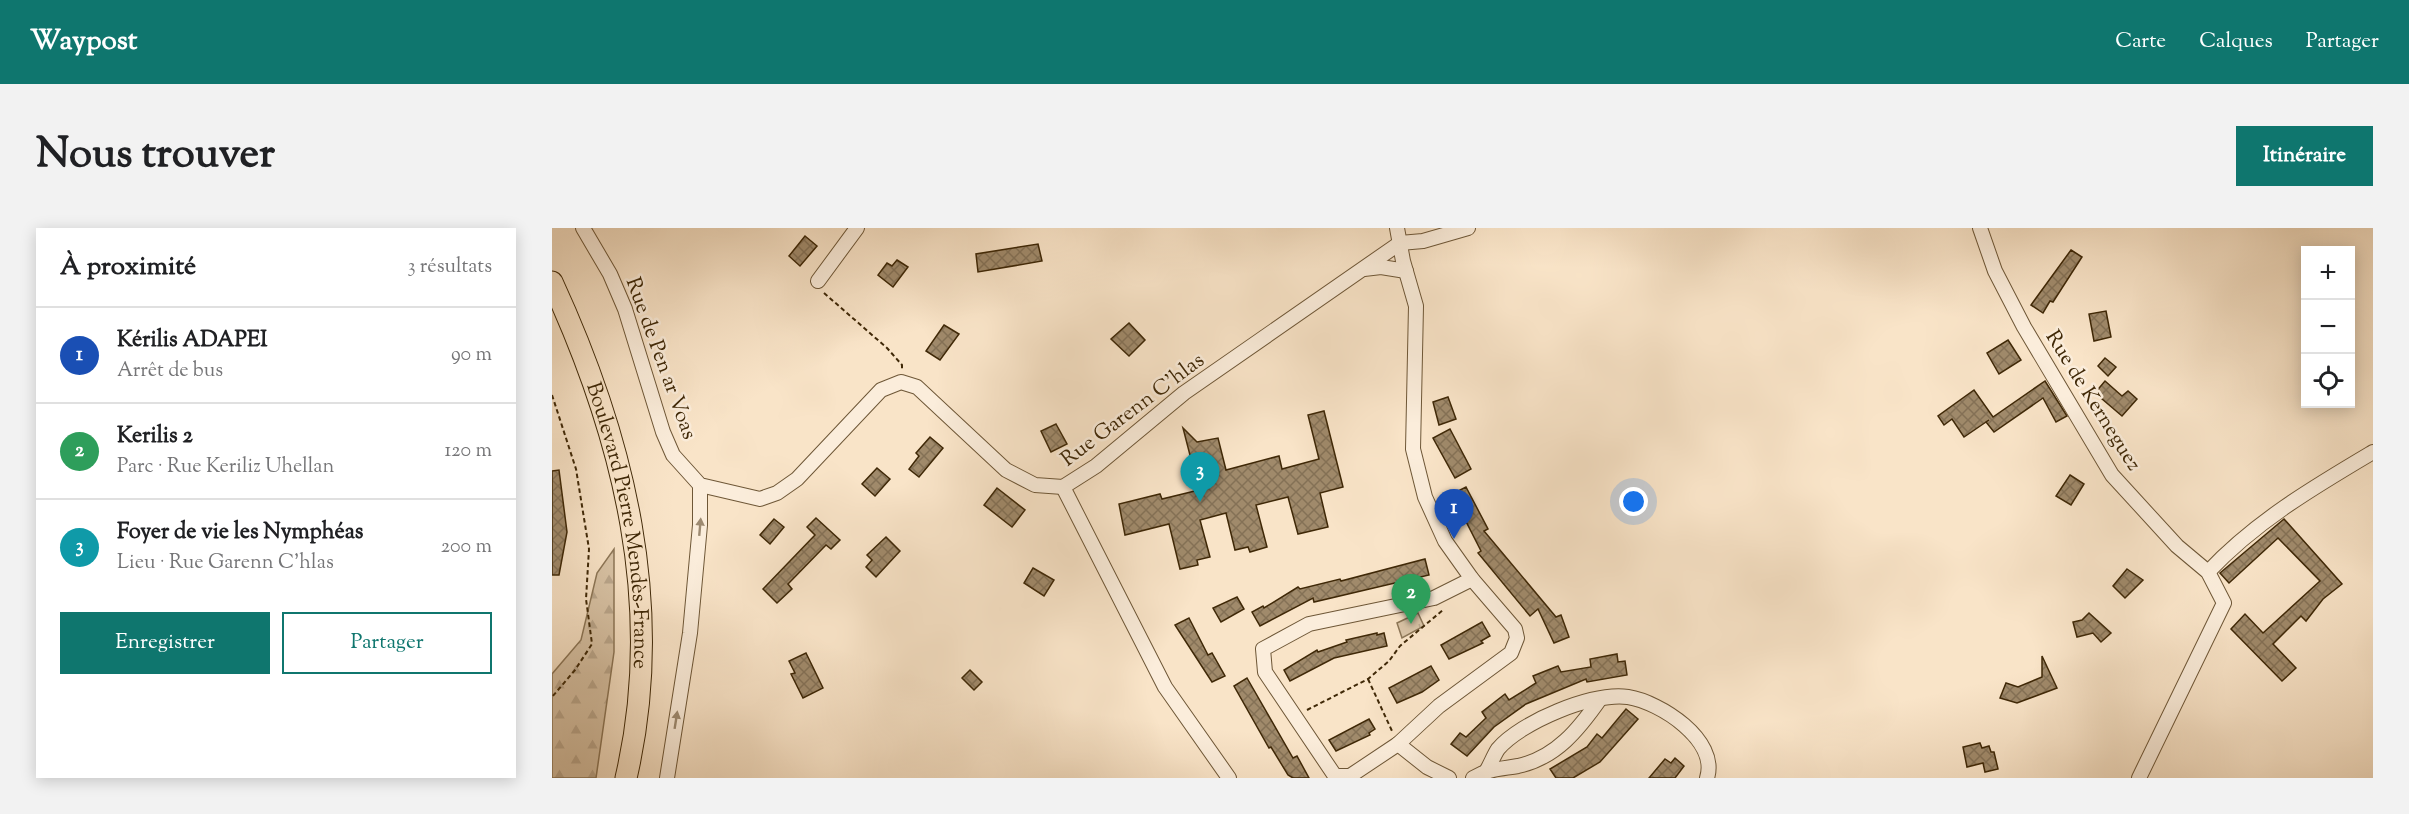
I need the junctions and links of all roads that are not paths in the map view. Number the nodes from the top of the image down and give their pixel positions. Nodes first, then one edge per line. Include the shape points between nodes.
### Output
1 (583, 228) edge
2 (857, 228) edge
3 (1397, 228) edge
4 (1468, 228) edge
5 (1980, 228) edge
6 (1400, 243) junction
7 (1362, 269) junction
8 (1406, 271) junction
9 (818, 281) road end
10 (552, 282) edge
11 (2373, 452) edge
12 (700, 485) junction
13 (1063, 487) junction
14 (2208, 572) junction
15 (1472, 579) junction
16 (1600, 699) junction
17 (1398, 744) junction
18 (1487, 770) junction
19 (626, 778) edge
20 (667, 778) edge
21 (1229, 778) edge
22 (1449, 778) edge
23 (1473, 778) edge
24 (1707, 778) edge
25 (2139, 778) edge

1 - 12 street, Rue de Pen ar Voas via 610,273 625,309 663,432 674,455
2 - 9 street
3 - 6 street
4 - 6 street via 1423,241
5 - 14 street, Rue de Kerneguez via 1995,271 2024,327 2112,475 2177,546
6 - 7 street, Rue Garenn C'hlas
6 - 8 street
7 - 8 street
7 - 13 street, Rue Garenn C'hlas via 1185,393 1096,466
8 - 15 street via 1416,306 1413,449 1425,497 1445,541
10 - 19 main road, Boulevard Pierre Mendès-France via 582,345 606,412 636,542 641,677
11 - 14 street via 2279,508
12 - 13 street via 760,499 777,493 797,479 881,390 901,382 917,387 1006,470 1035,485
20 -> 12 street via 690,633
13 - 21 street, Rue Garenn C'hlas via 1165,687
14 - 25 street, Rue de Kerneguez via 2224,603
15 - 17 street via 1515,629 1517,638 1511,653 1439,706
15 - 17 street via 1434,598 1309,624 1263,649 1265,672 1335,776 1350,776
16 - 18 street via 1546,717 1519,732 1498,750
16 - 18 street via 1579,728 1553,752 1520,765
16 - 24 street via 1628,697 1676,720 1705,747
17 - 22 street
18 - 23 street

